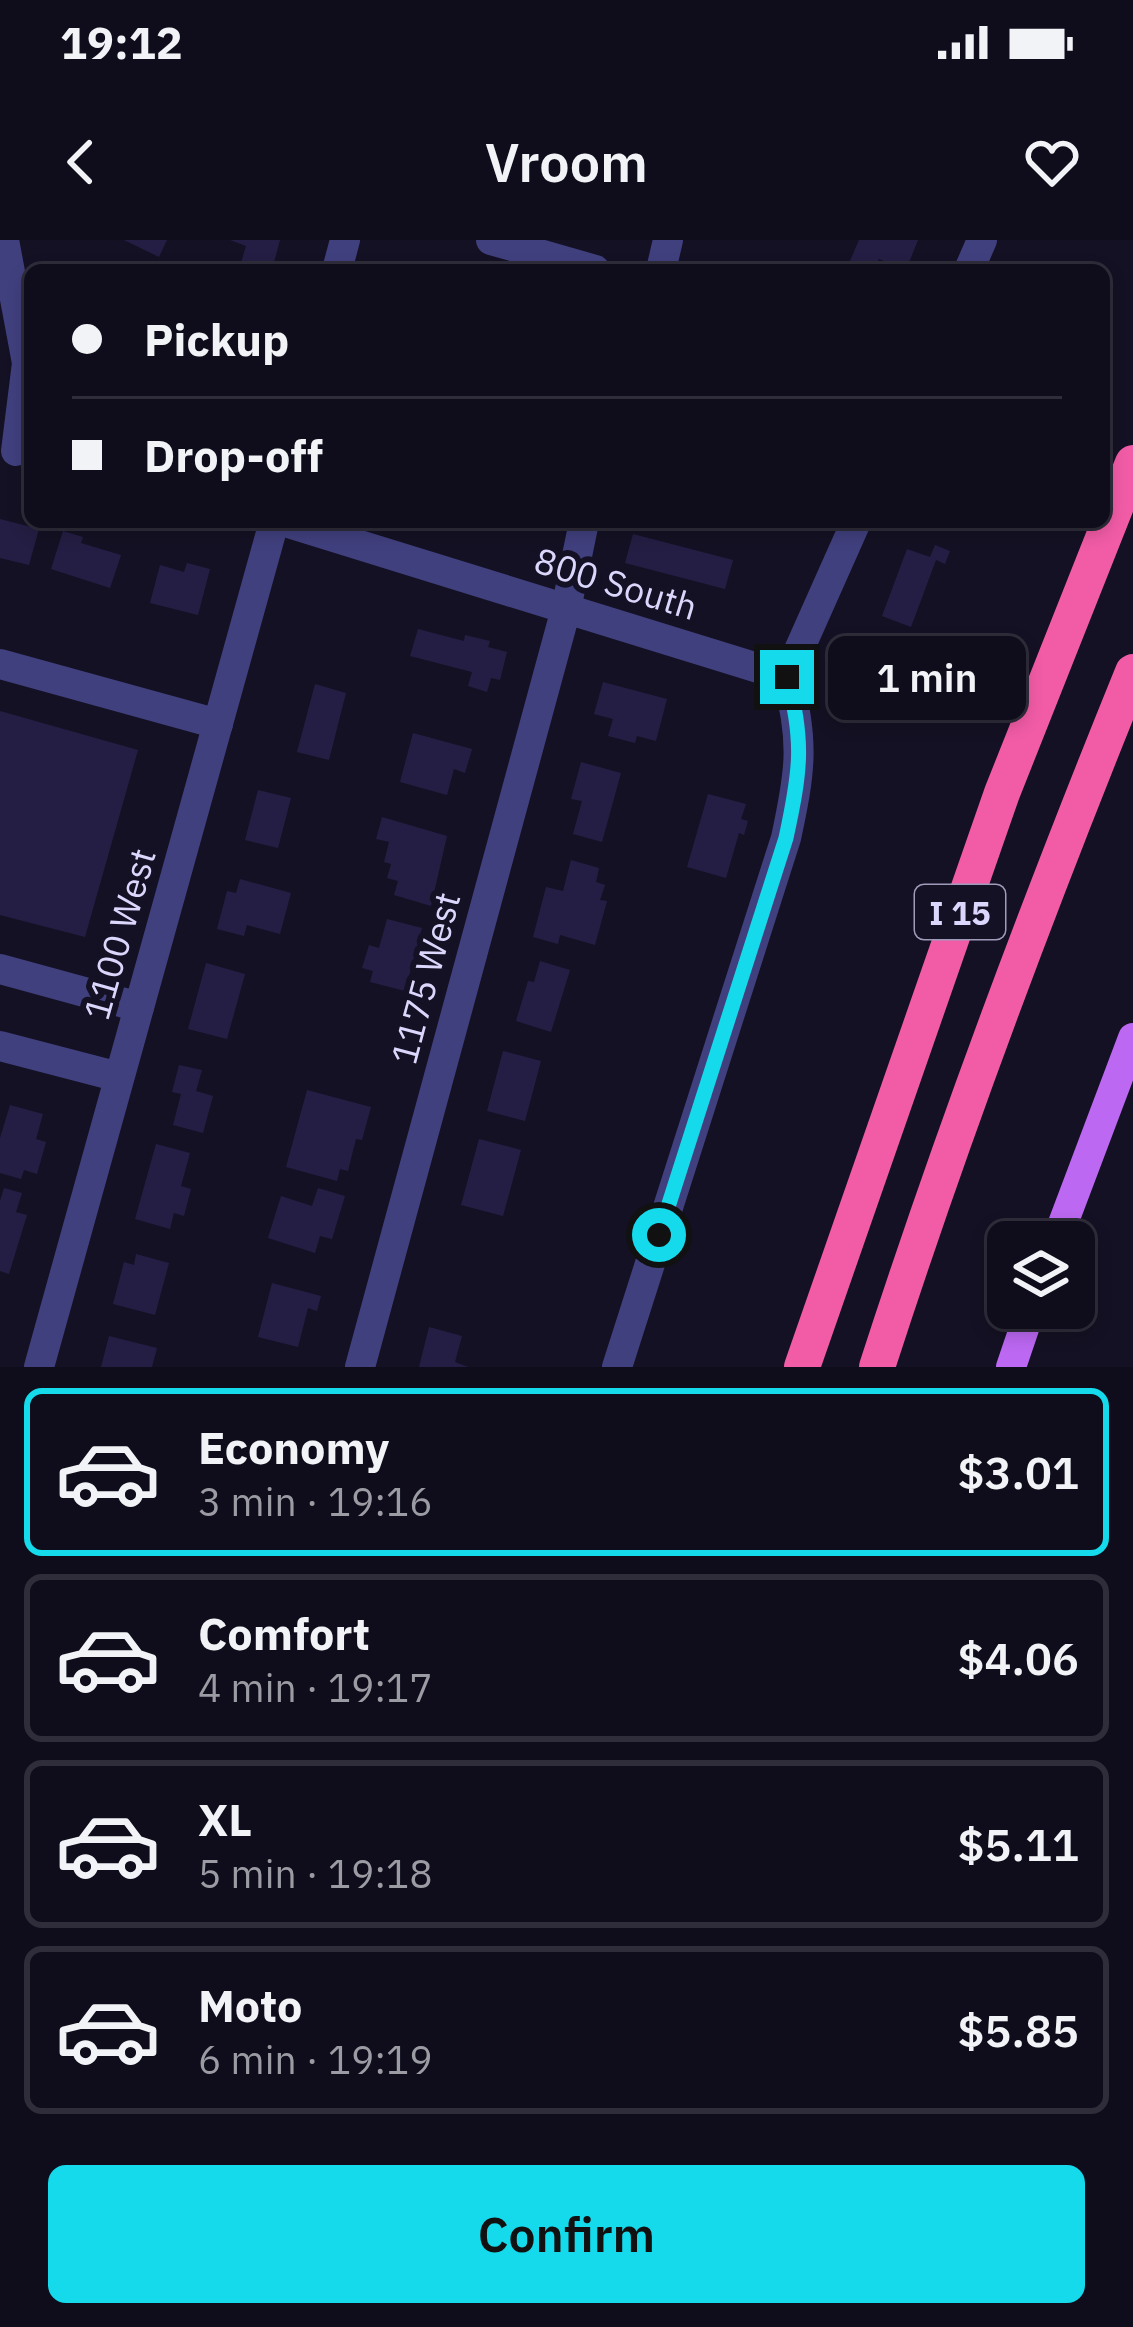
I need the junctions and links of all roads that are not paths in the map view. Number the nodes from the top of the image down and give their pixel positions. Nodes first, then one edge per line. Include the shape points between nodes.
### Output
1 (4, 240) edge
2 (491, 240) edge
3 (575, 264) edge
4 (24, 347) edge
5 (24, 385) edge
6 (15, 451) edge
7 (1133, 463) edge
8 (1110, 521) edge
9 (272, 528) edge
10 (304, 528) edge
11 (583, 528) edge
12 (853, 528) edge
13 (1107, 528) edge
14 (566, 609) junction
15 (0, 664) edge
16 (1133, 672) edge
17 (787, 677) junction
18 (218, 724) junction
19 (0, 969) edge
20 (139, 1007) junction
21 (1133, 1038) edge
22 (0, 1046) edge
23 (119, 1077) junction
24 (1064, 1221) edge
25 (1024, 1329) edge
26 (39, 1367) edge
27 (360, 1367) edge
28 (617, 1367) edge
29 (802, 1367) edge
30 (877, 1367) edge
31 (1011, 1367) edge

1 - 4 street
2 - 3 street
5 - 6 street
7 - 8 highway, I 15
9 - 18 street, 1100 West
10 - 14 street, 800 South
11 - 14 street, 1175 West
12 - 17 street
13 - 29 highway, I 15 via 1002,793
14 - 17 street, 800 South
14 - 27 street, 1175 West
15 - 18 street
16 - 30 highway, I 15
17 - 28 street via 800,723 800,772 786,838
18 - 20 street, 1100 West
19 - 20 street
20 - 23 street, 1100 West
21 - 24 main road
22 - 23 street
23 - 26 street, 1100 West
25 - 31 main road

